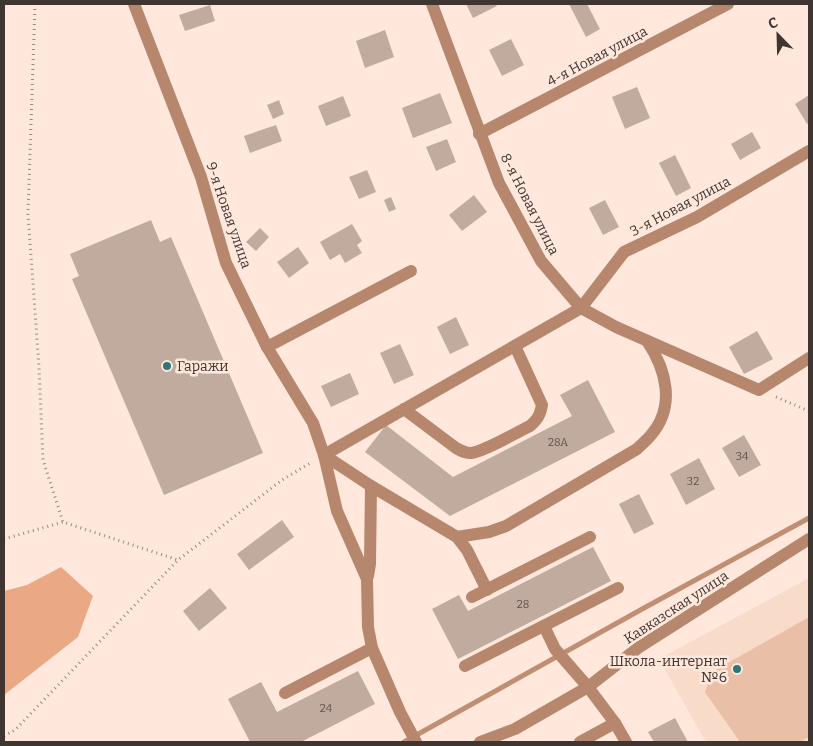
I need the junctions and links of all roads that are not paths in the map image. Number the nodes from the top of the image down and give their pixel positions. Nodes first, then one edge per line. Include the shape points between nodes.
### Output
1 (134, 4) edge
2 (432, 4) edge
3 (728, 4) edge
4 (479, 134) junction
5 (809, 151) edge
6 (411, 271) dead end
7 (581, 308) junction
8 (646, 340) junction
9 (515, 346) junction
10 (267, 348) junction
11 (809, 358) edge
12 (404, 409) junction
13 (324, 454) junction
14 (371, 486) junction
15 (590, 537) dead end
16 (457, 538) junction
17 (809, 539) edge
18 (368, 579) junction
19 (618, 588) dead end
20 (487, 590) junction
21 (472, 597) dead end
22 (544, 626) junction
23 (372, 648) junction
24 (465, 666) dead end
25 (588, 687) junction
26 (284, 693) dead end
27 (615, 723) junction
28 (416, 742) edge
29 (480, 742) edge
30 (580, 742) edge
31 (626, 742) edge

1 - 10 street, 9-я Новая улица via 201,177 226,262
2 - 4 street, 8-я Новая улица
3 - 4 street, 4-я Новая улица
4 - 7 street, 8-я Новая улица via 499,183 541,261
5 - 7 street, 3-я Новая улица via 697,217 624,252
6 - 10 street
7 - 8 street, 8-я Новая улица
7 - 9 street
8 - 11 street, 8-я Новая улица via 759,390
8 - 16 street via 663,370 666,389 664,408 652,435 637,449 517,520 489,532
9 - 12 street
9 - 12 street via 542,405 537,420 530,426 469,453 456,448
10 - 13 street, 9-я Новая улица via 313,423
12 - 13 street
13 - 14 street
13 - 18 street, 9-я Новая улица via 337,511
14 - 16 street
14 - 18 street
15 - 20 street
16 - 20 street via 467,550
17 - 25 street, Кавказская улица via 638,648
18 - 23 street via 368,627
19 - 22 street
20 - 21 street
22 - 24 street
22 - 25 street via 555,649
23 - 26 street
23 - 28 street
25 - 27 street
25 - 29 street, Кавказская улица via 515,729
27 - 30 street
27 - 31 street

